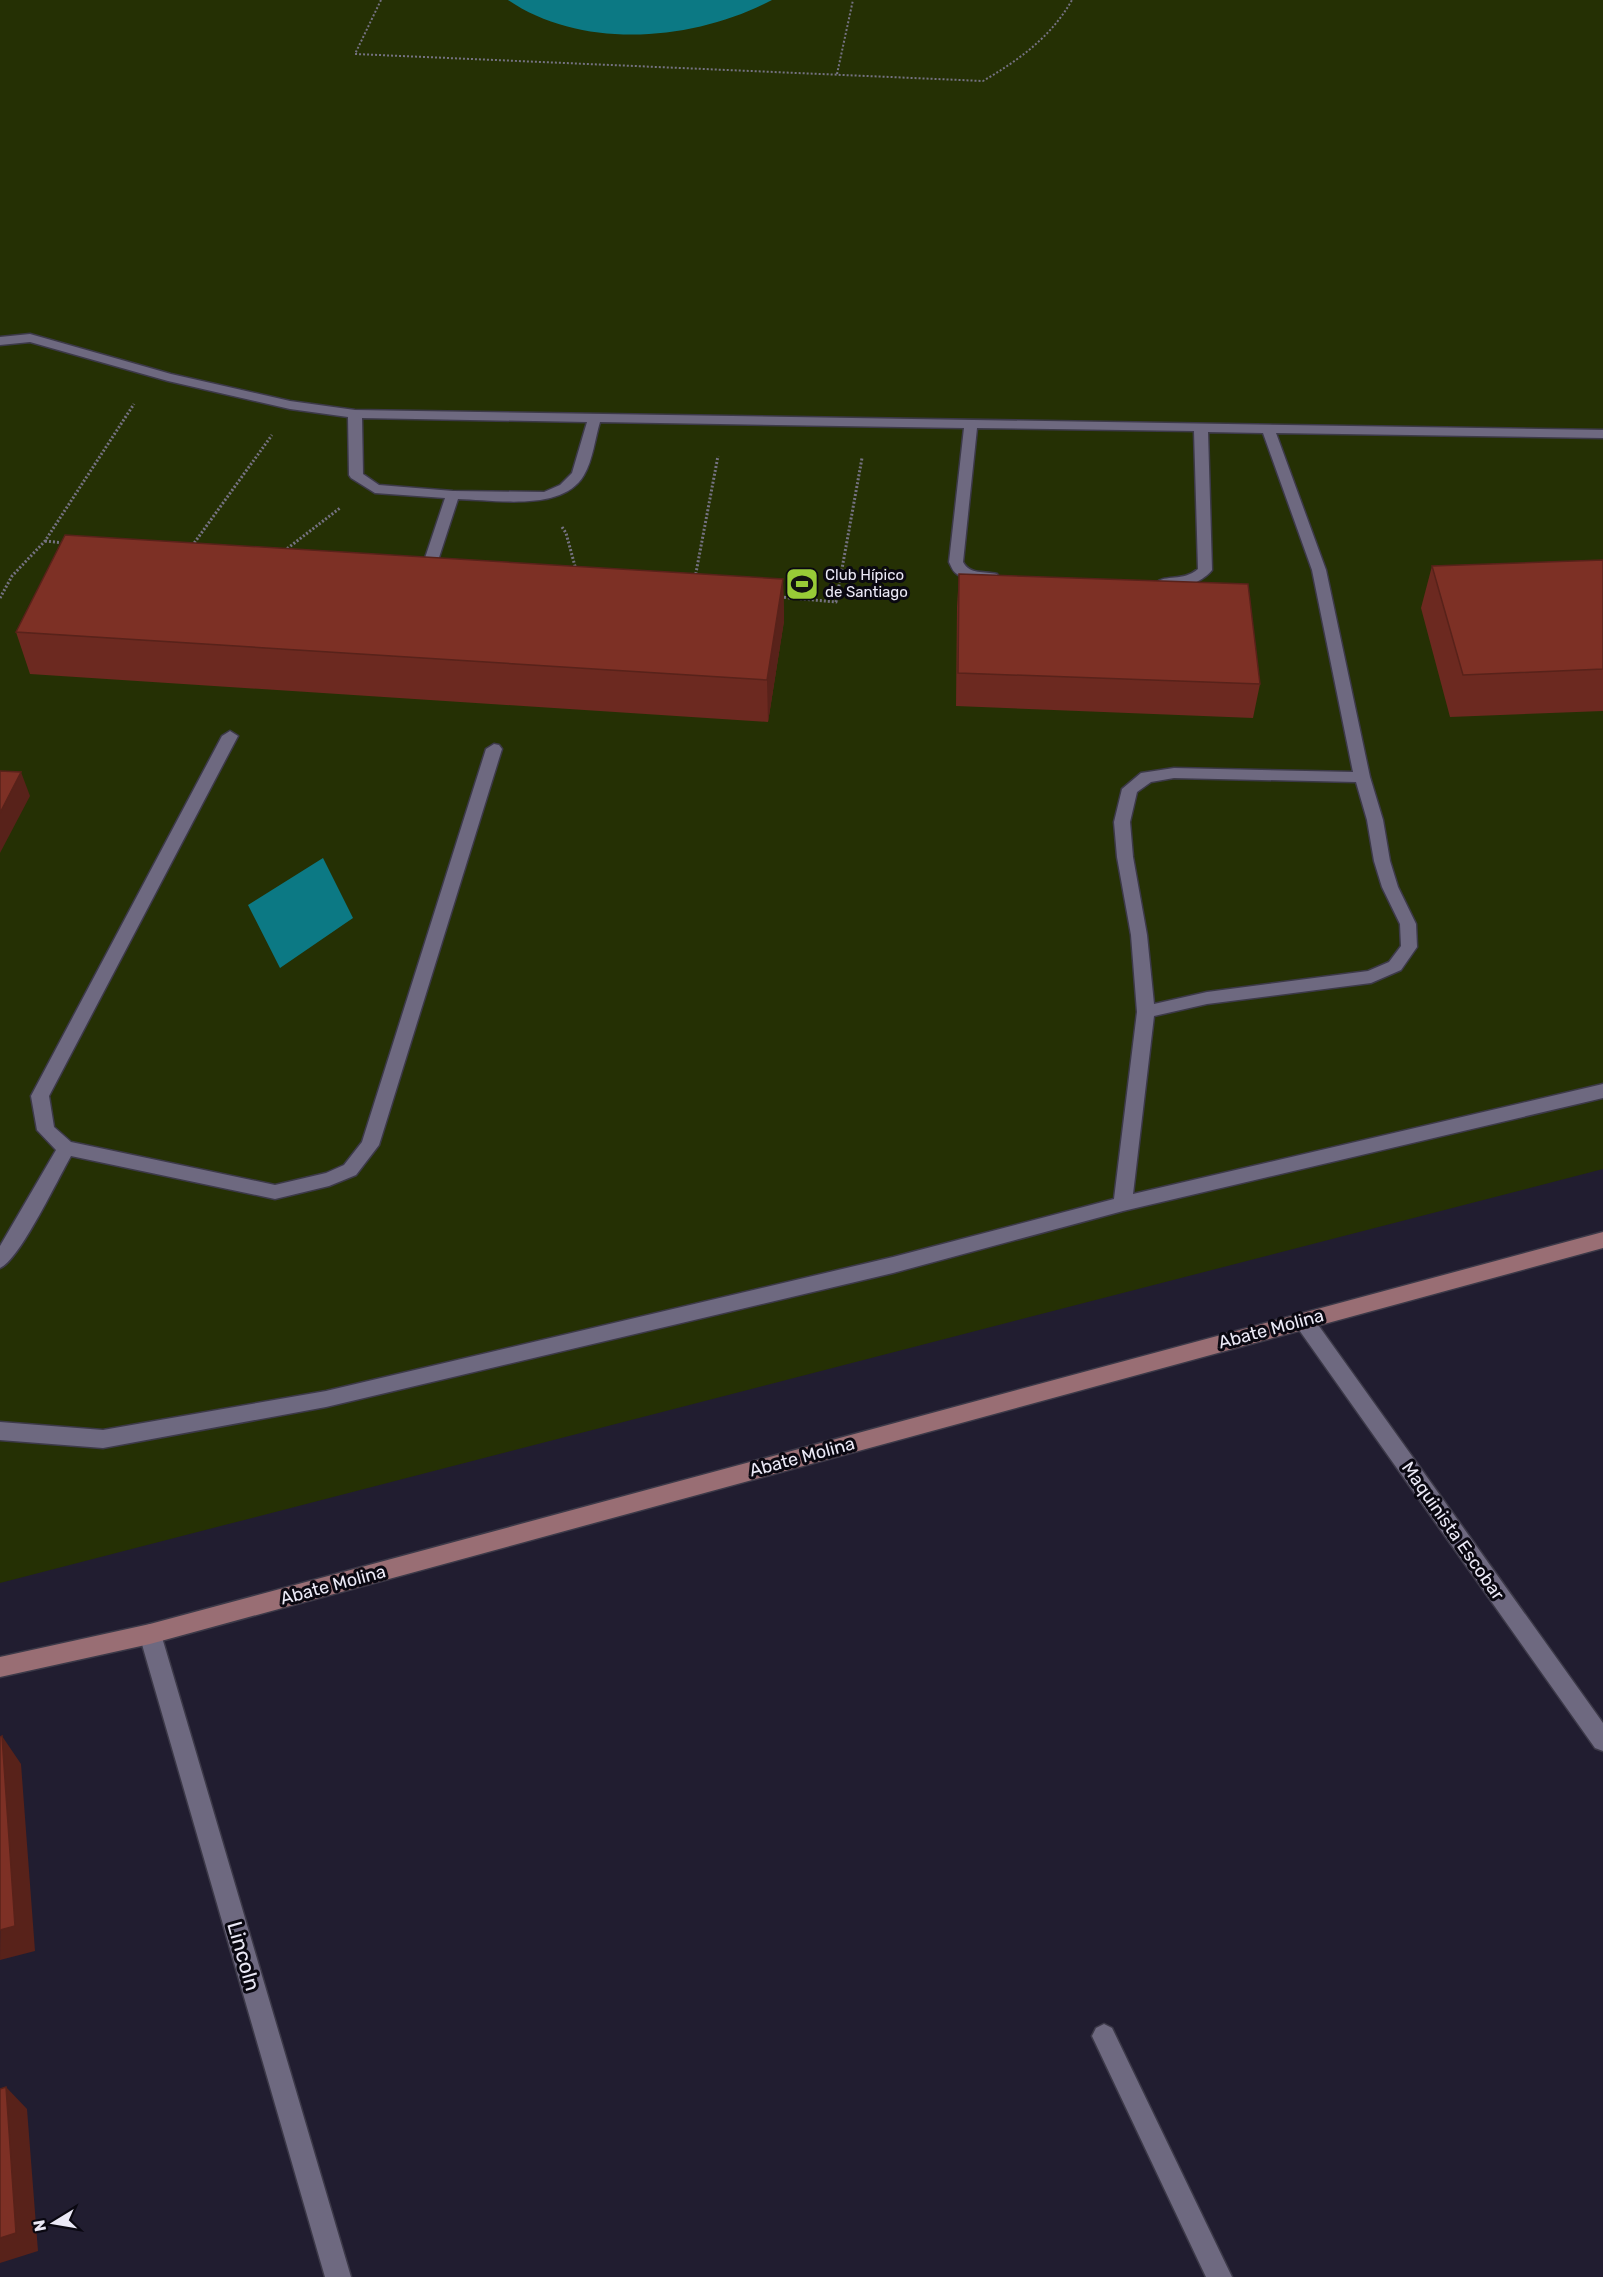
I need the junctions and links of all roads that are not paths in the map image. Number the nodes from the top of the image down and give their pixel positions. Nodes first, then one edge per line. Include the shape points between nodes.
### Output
1 (0, 341) edge
2 (355, 414) junction
3 (596, 418) junction
4 (971, 424) junction
5 (1201, 427) junction
6 (1268, 428) junction
7 (1603, 434) edge
8 (453, 495) junction
9 (1007, 578) edge
10 (1145, 582) edge
11 (421, 591) edge
12 (230, 736) dead end
13 (494, 749) dead end
14 (1362, 777) junction
15 (1146, 1012) junction
16 (1603, 1091) edge
17 (66, 1148) junction
18 (1123, 1204) junction
19 (1603, 1240) edge
20 (0, 1260) edge
21 (1304, 1320) junction
22 (0, 1431) edge
23 (150, 1634) junction
24 (0, 1667) edge
25 (1603, 1741) edge
26 (1104, 2036) dead end
27 (338, 2277) edge
28 (1219, 2277) edge

1 - 2 street via 30,338 168,377 268,400
2 - 3 street
2 - 8 street via 356,475 375,489
3 - 4 street
3 - 8 street via 578,474 565,488 546,496
4 - 5 street
4 - 9 street via 956,562 961,572 973,576
5 - 6 street
5 - 10 street via 1205,570 1196,580 1180,584
6 - 7 street
6 - 14 street via 1319,570
8 - 11 street
12 - 17 street via 40,1096 46,1130
13 - 17 street via 370,1145 350,1170 275,1192
14 - 15 street via 1390,887 1408,924 1408,947 1395,966 1371,976 1207,998
14 - 15 street via 1174,773 1147,777 1130,789 1122,822
15 - 18 street
16 - 18 street
17 - 20 street
18 - 22 street via 882,1268 326,1399 104,1439
19 - 21 main road, Abate Molina
21 - 23 main road, Abate Molina
21 - 25 street, Maquinista Escobar
23 - 24 main road, Abate Molina
23 - 27 street, Lincoln
26 - 28 street

